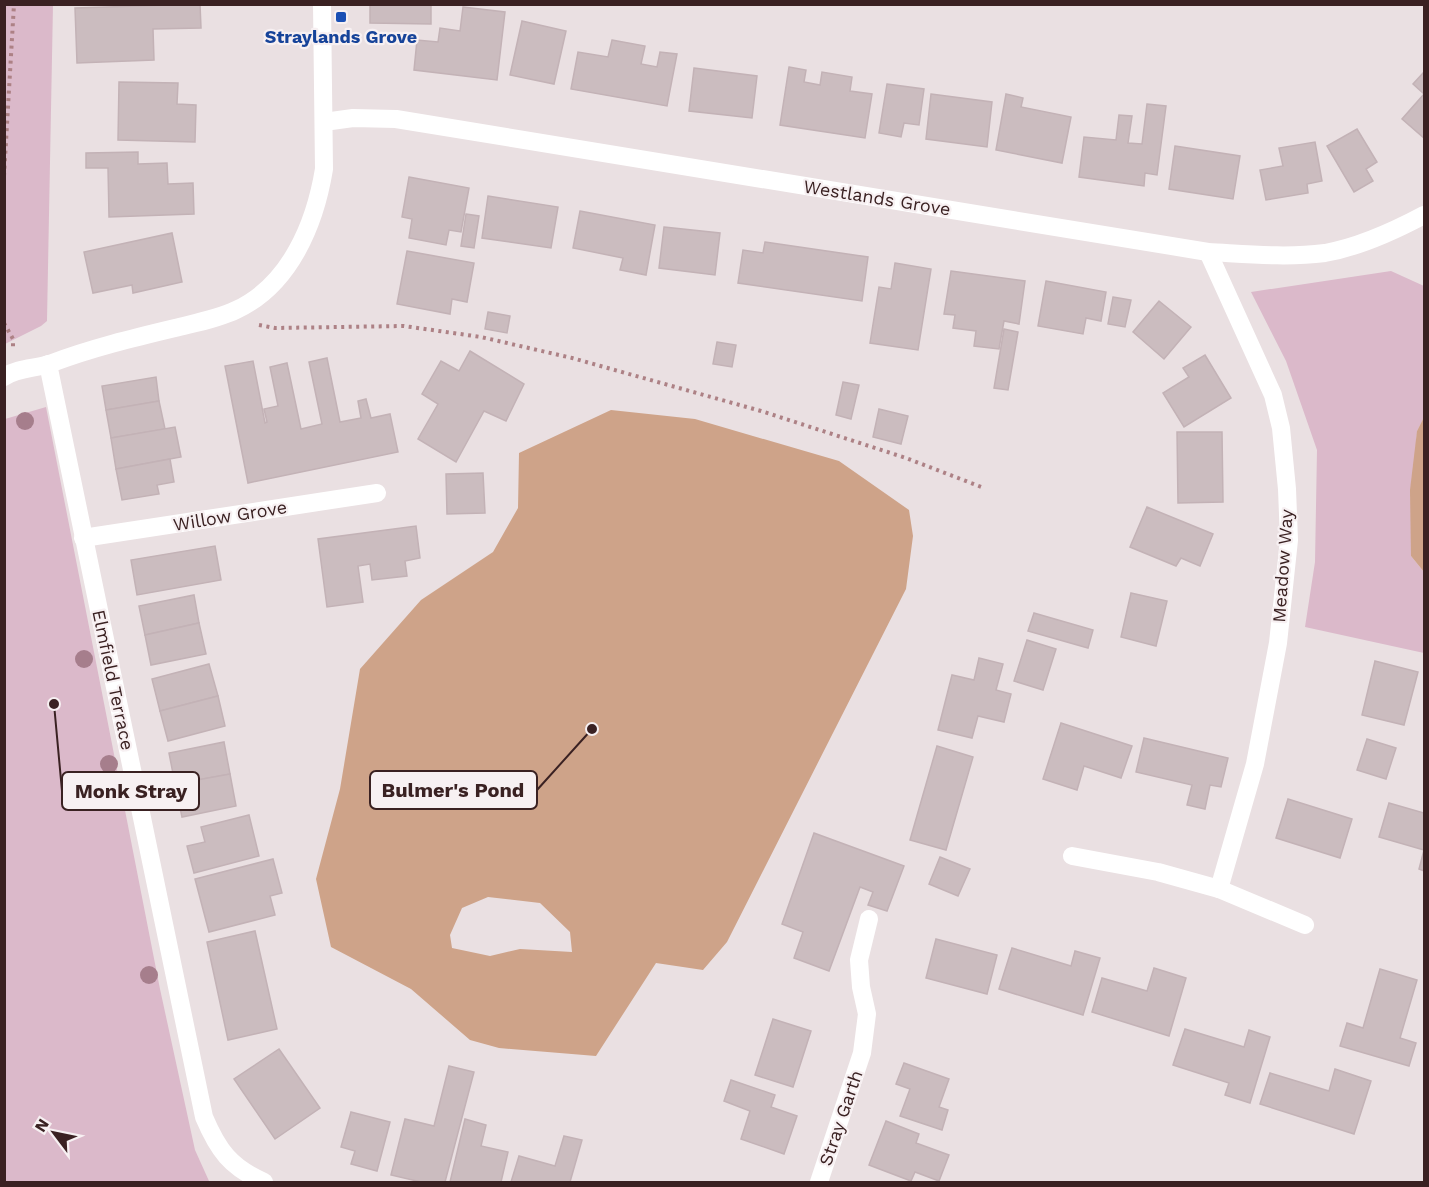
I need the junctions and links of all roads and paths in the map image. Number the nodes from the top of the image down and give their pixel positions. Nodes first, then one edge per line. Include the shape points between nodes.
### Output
1 (15, 4) edge
2 (322, 4) edge
3 (324, 122) junction
4 (4, 176) edge
5 (1425, 215) edge
6 (1208, 252) junction
7 (236, 310) junction
8 (48, 364) junction
9 (4, 376) edge
10 (984, 488) dead end
11 (377, 493) dead end
12 (83, 538) junction
13 (1072, 856) dead end
14 (1219, 889) junction
15 (869, 919) dead end
16 (1305, 925) dead end
17 (264, 1182) edge
18 (819, 1182) edge

1 - 4 path
2 - 3 street
3 - 6 street, Westlands Grove via 396,119
3 - 7 street via 324,169 311,225 280,275 260,295
5 - 6 street, Westlands Grove via 1368,241 1325,252
6 - 14 street, Meadow Way via 1273,395 1281,428 1289,540 1278,643 1255,764
7 - 8 street
7 - 10 path via 258,325 275,328 404,326 481,337 572,358 761,411
8 - 9 street
8 - 12 street, Elmfield Terrace
11 - 12 street, Willow Grove
12 - 17 street, Elmfield Terrace via 204,1117 215,1143 232,1163
13 - 14 street via 1158,872
14 - 16 street
15 - 18 street, Stray Garth via 859,960 867,1014 862,1053

